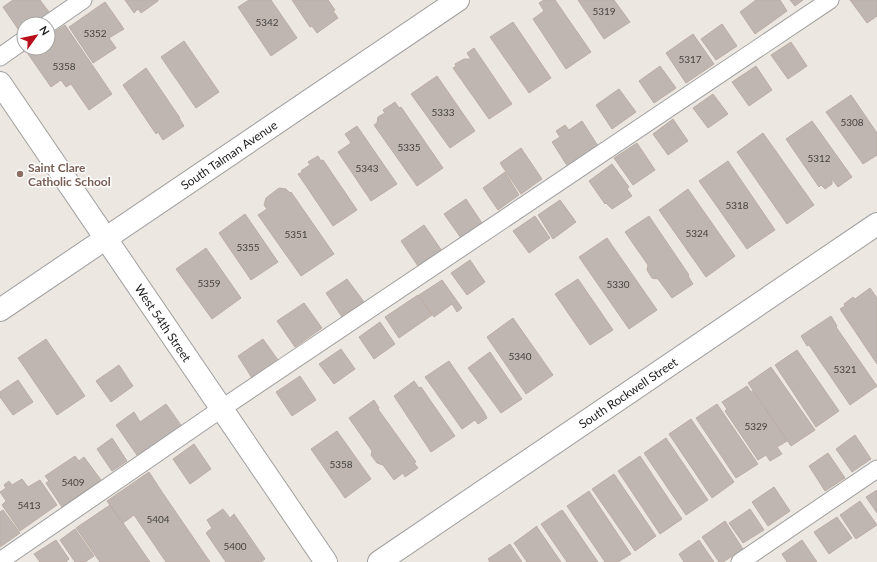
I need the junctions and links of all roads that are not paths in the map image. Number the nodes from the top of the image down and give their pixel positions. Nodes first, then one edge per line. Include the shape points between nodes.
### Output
1 (83, 0) edge
2 (458, 0) edge
3 (830, 0) edge
4 (56, 19) edge
5 (16, 46) edge
6 (0, 57) edge
7 (0, 83) edge
8 (877, 224) edge
9 (105, 239) junction
10 (0, 310) edge
11 (221, 409) junction
12 (877, 469) edge
13 (0, 561) edge
14 (326, 562) edge
15 (379, 562) edge
16 (740, 562) edge

1 - 4 lane
2 - 9 street, South Talman Avenue
3 - 11 lane
5 - 6 lane
7 - 9 street, West 54th Street
8 - 15 street, South Rockwell Street
9 - 10 street, South Talman Avenue
9 - 11 street, West 54th Street
11 - 13 lane
11 - 14 street, West 54th Street
12 - 16 lane

